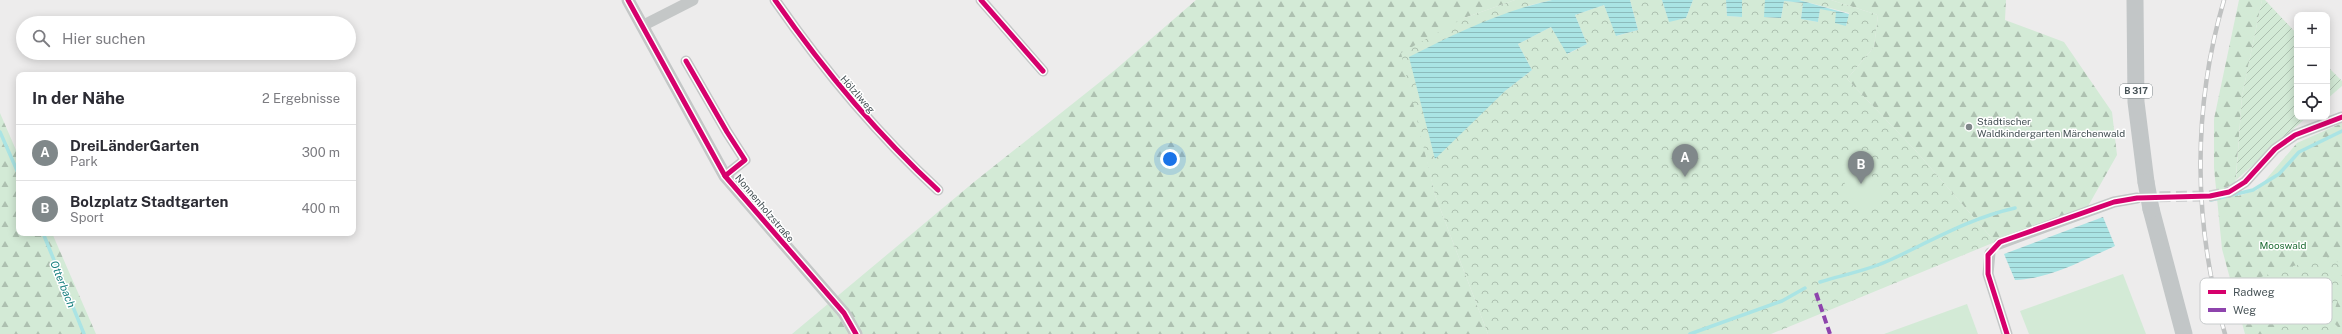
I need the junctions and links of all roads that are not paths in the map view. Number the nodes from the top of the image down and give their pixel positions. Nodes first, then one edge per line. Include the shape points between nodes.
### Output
1 (628, 0) edge
2 (694, 0) edge
3 (775, 0) edge
4 (980, 0) edge
5 (2135, 0) edge
6 (642, 26) junction
7 (686, 61) dead end
8 (1043, 71) dead end
9 (2342, 117) edge
10 (725, 176) junction
11 (938, 190) dead end
12 (2229, 192) tunnel mouth
13 (2137, 198) tunnel mouth
14 (1998, 244) dead end
15 (1990, 253) dead end
16 (856, 334) edge
17 (2006, 334) edge
18 (2184, 334) edge

1 - 6 street, Nonnenholzstraße
2 - 6 street
3 - 11 street, Hölzliweg via 843,92 902,157
4 - 8 street
5 - 18 main road, B 317, bridge via 2136,102 2146,182
6 - 10 street, Nonnenholzstraße
7 - 10 street, Nonnenholzstraße via 745,160
9 - 12 street via 2295,135 2275,149 2245,182
10 - 16 street, Nonnenholzstraße via 844,313
13 - 14 street via 2114,202
15 - 17 street via 1988,274 1993,298

